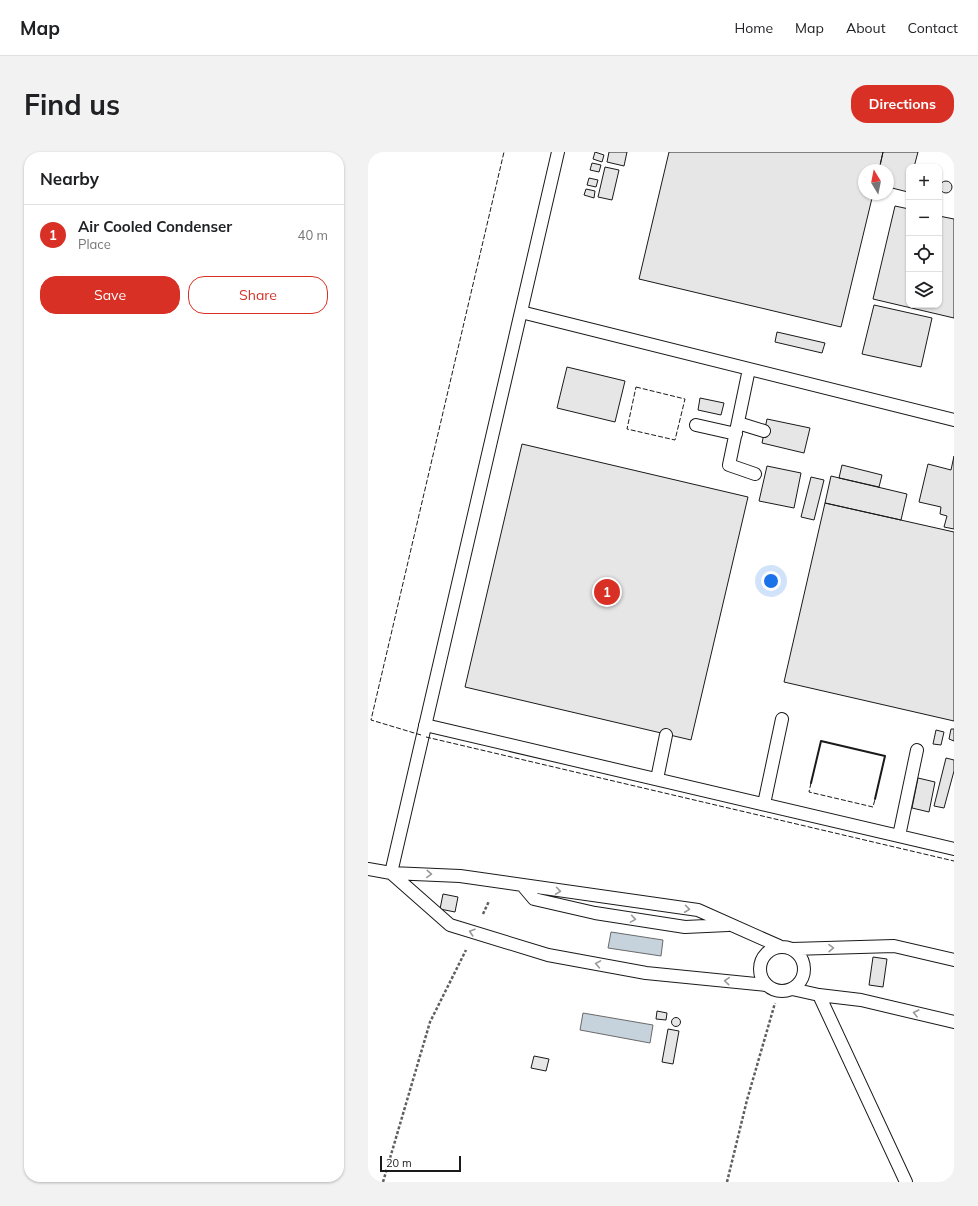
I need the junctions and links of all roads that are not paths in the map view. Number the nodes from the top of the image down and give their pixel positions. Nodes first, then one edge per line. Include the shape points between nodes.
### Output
1 (558, 152) edge
2 (521, 312) junction
3 (749, 368) junction
4 (954, 420) edge
5 (696, 425) dead end
6 (736, 429) junction
7 (764, 430) dead end
8 (755, 474) dead end
9 (782, 719) dead end
10 (425, 725) junction
11 (666, 735) dead end
12 (917, 750) dead end
13 (657, 779) junction
14 (764, 804) junction
15 (899, 836) junction
16 (954, 849) edge
17 (368, 869) edge
18 (390, 873) junction
19 (523, 886) junction
20 (731, 925) junction
21 (779, 946) junction
22 (792, 949) junction
23 (954, 960) edge
24 (766, 985) junction
25 (792, 989) junction
26 (819, 995) junction
27 (954, 1022) edge
28 (906, 1182) edge

1 - 2 lane
2 - 3 lane
2 - 10 lane
3 - 4 lane
3 - 6 lane
5 - 6 lane
6 - 7 lane
6 - 8 lane via 729,466
9 - 14 lane
10 - 13 lane
10 - 18 lane
11 - 13 lane
12 - 15 lane
13 - 14 lane
14 - 15 lane
15 - 16 lane
17 - 18 lane
18 -> 19 lane via 460,876
24 -> 18 lane via 638,972 548,955 450,924
19 -> 20 lane via 698,910
19 -> 20 lane via 534,899 595,913 684,927
20 - 21 lane
21 - 22 lane
21 - 24 lane via 772,948 762,958 759,972
22 -> 23 lane via 894,946
22 - 25 lane via 802,958 804,965 802,979
24 - 25 lane via 778,991
25 - 26 lane
27 -> 26 lane via 861,1000
26 - 28 lane

